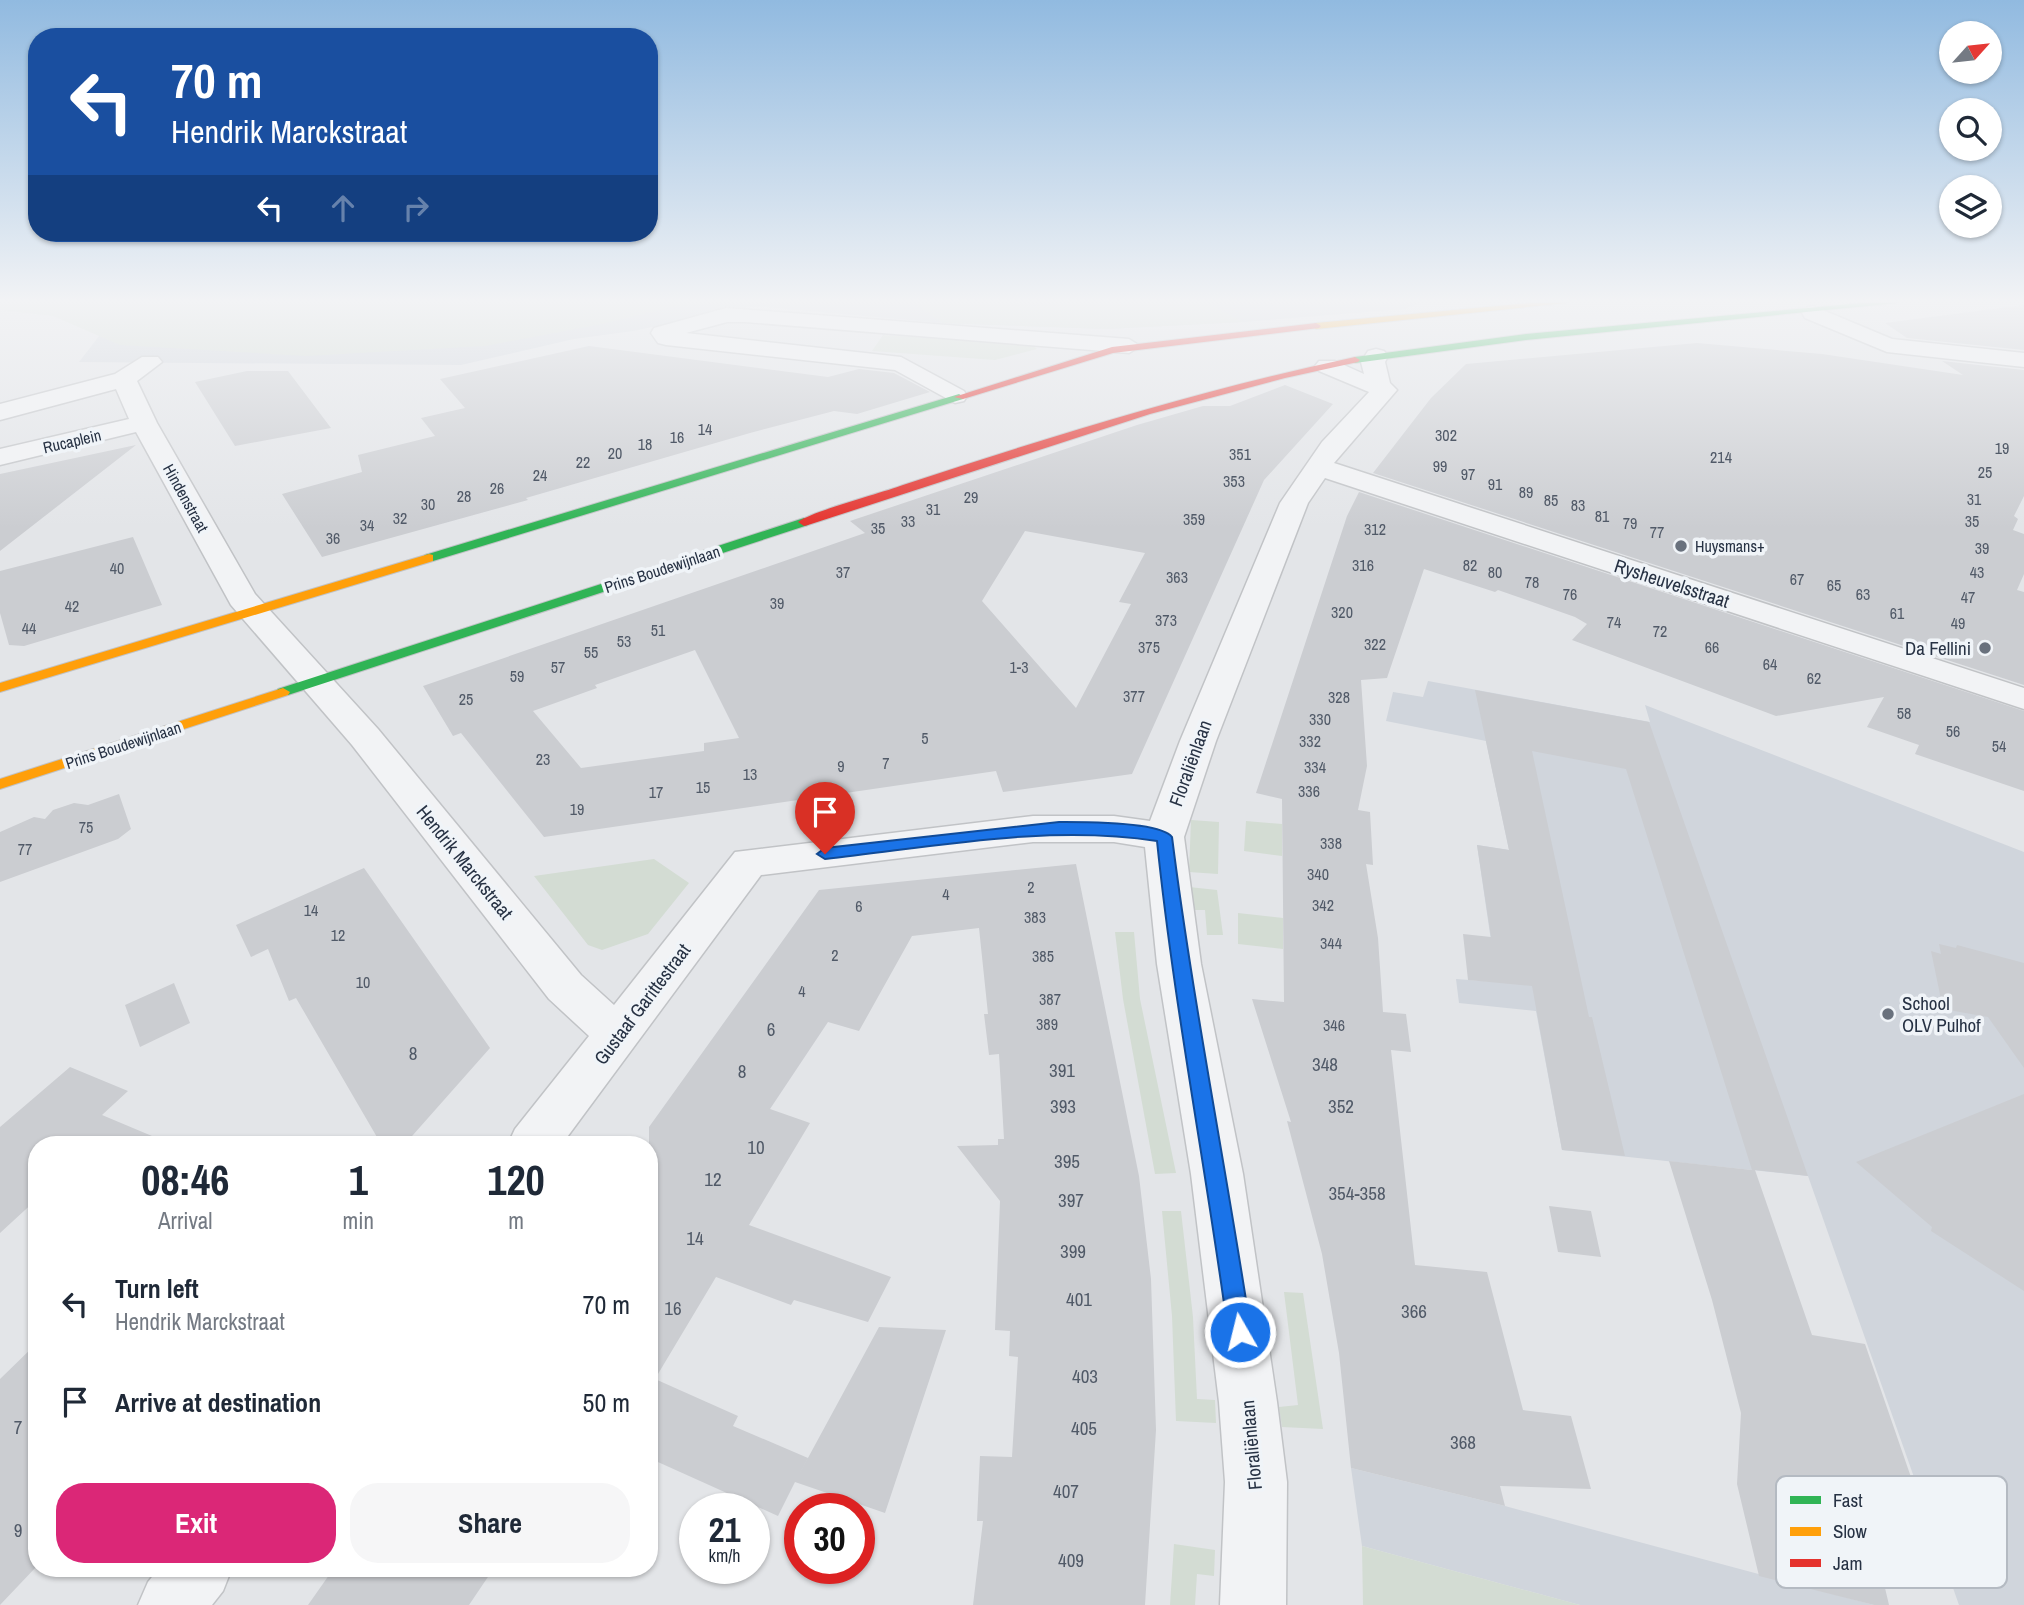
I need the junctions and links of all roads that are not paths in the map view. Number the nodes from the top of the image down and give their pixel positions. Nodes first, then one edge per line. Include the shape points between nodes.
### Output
1 (924, 378) edge
2 (1018, 378) edge
3 (1278, 378) edge
4 (1352, 378) edge
5 (1377, 378) edge
6 (124, 379) joint
7 (1379, 387) junction
8 (955, 396) junction
9 (0, 412) edge
10 (142, 419) junction
11 (0, 421) edge
12 (0, 457) edge
13 (1319, 467) junction
14 (256, 611) junction
15 (317, 682) junction
16 (0, 688) edge
17 (2023, 695) edge
18 (0, 784) edge
19 (1164, 837) junction
20 (619, 1034) junction
21 (539, 1136) edge
22 (193, 1577) edge
23 (171, 1605) edge
24 (1253, 1605) edge

1 - 8 street
2 - 8 main road
3 - 15 main road, Prins Boudewijnlaan via 1105,424
4 - 7 street
5 - 7 street
6 - 9 street
6 - 10 street, Hindenstraat
7 - 13 street, Floraliënlaan via 1385,390
8 - 14 main road
10 - 11 street
10 - 12 street, Rucaplein
10 - 14 street, Hindenstraat via 242,598
13 - 17 street, Rysheuvelsstraat
13 - 19 street, Floraliënlaan via 1294,503 1278,540
14 - 15 street, Hindenstraat
14 - 16 main road
15 - 18 main road, Prins Boudewijnlaan
15 - 20 street, Hendrik Marckstraat via 565,987
19 - 20 street, Gustaaf Garittestraat via 1114,829 1033,829 750,862
19 - 24 street, Floraliënlaan via 1179,964 1217,1174 1248,1402 1255,1482
20 - 21 street, Gustaaf Garittestraat
22 - 23 street

